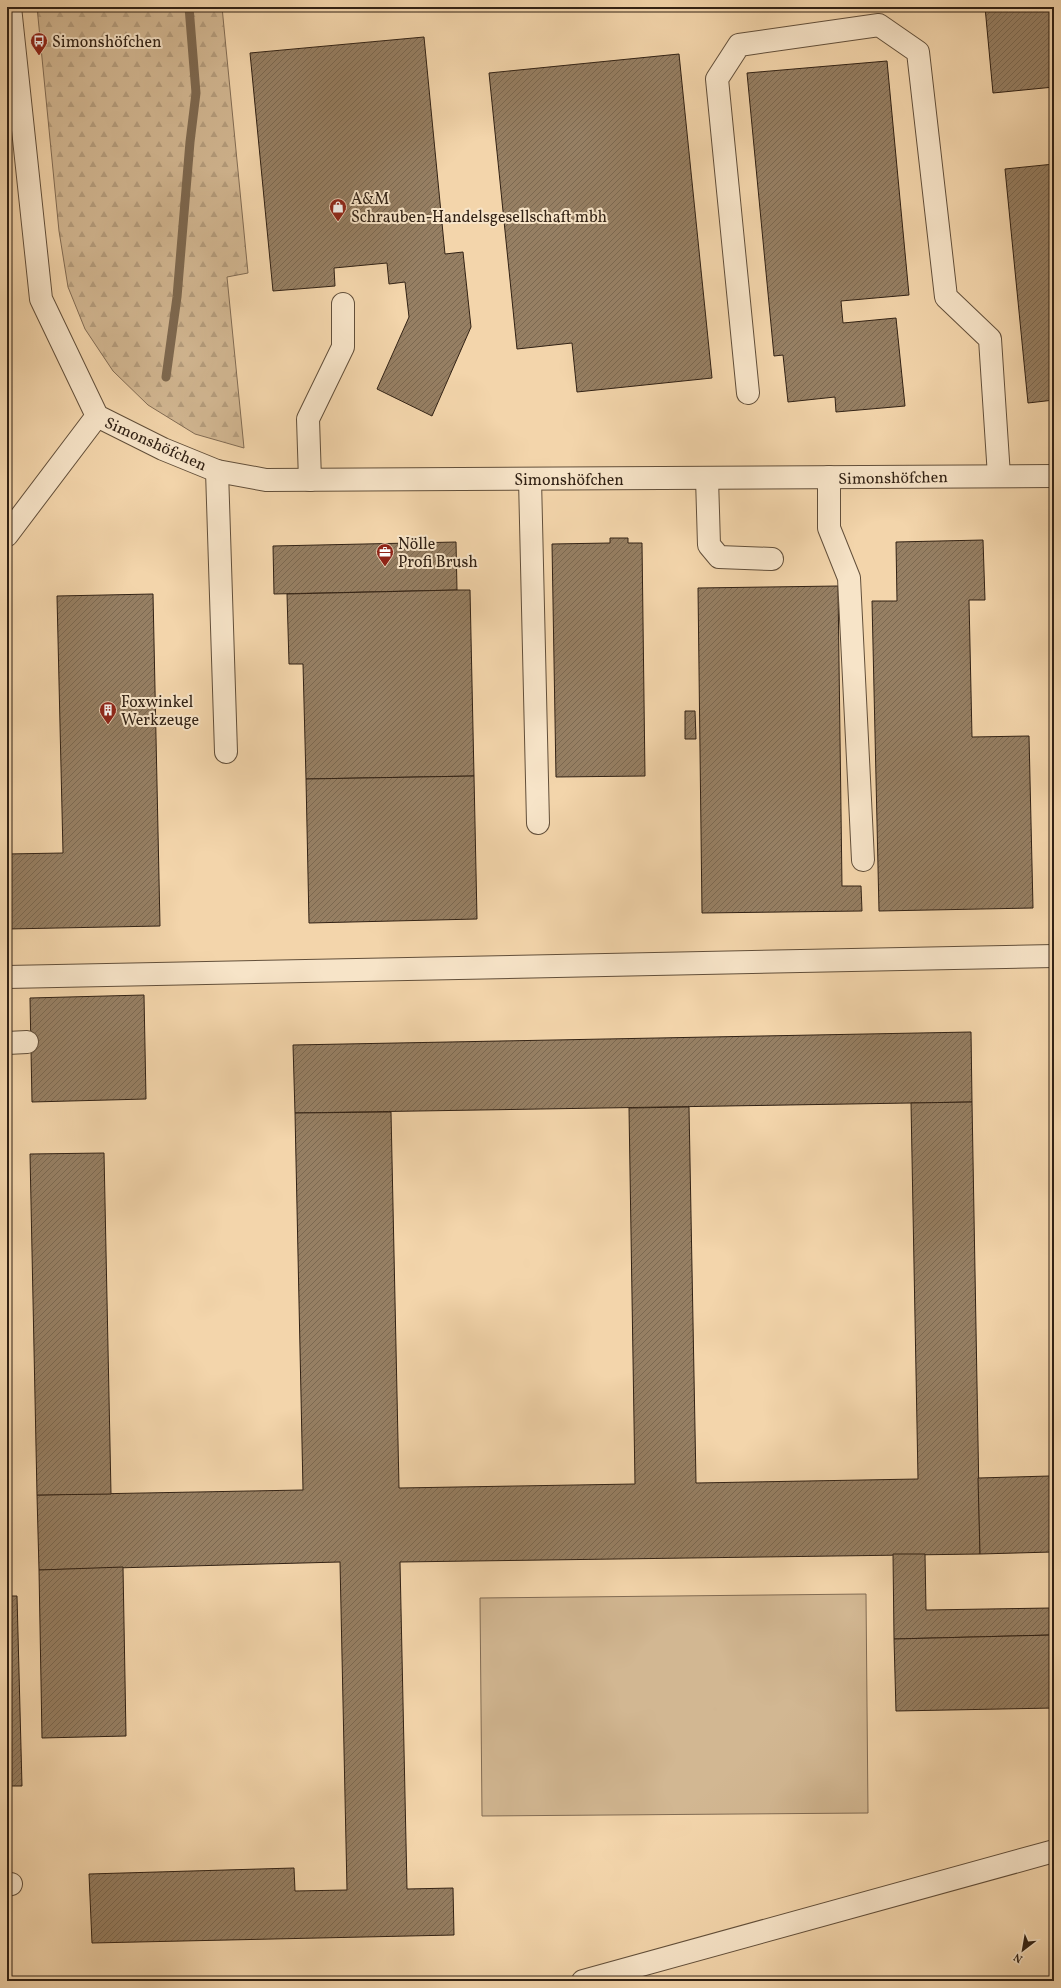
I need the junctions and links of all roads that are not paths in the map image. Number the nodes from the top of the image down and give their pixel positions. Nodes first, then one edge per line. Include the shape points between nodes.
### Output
1 (10, 7) edge
2 (343, 304) dead end
3 (748, 393) dead end
4 (97, 416) junction
5 (217, 470) junction
6 (999, 476) junction
7 (1054, 476) edge
8 (829, 477) junction
9 (707, 478) junction
10 (530, 479) junction
11 (310, 480) junction
12 (7, 535) edge
13 (772, 559) dead end
14 (226, 752) dead end
15 (538, 823) dead end
16 (863, 860) dead end
17 (1054, 956) edge
18 (7, 977) edge
19 (1054, 1851) edge
20 (583, 1981) edge

1 - 4 street, Simonshöfchen via 40,299
2 - 11 street via 343,347 308,419
3 - 6 street via 717,79 739,45 879,25 918,52 946,296 990,339
4 - 5 street, Simonshöfchen via 163,449
4 - 12 street, Simonshöfchen
5 - 11 street, Simonshöfchen via 266,480
5 - 14 street
6 - 7 street, Simonshöfchen
6 - 8 street, Simonshöfchen
8 - 9 street, Simonshöfchen
8 - 16 street via 829,528 849,578
9 - 10 street, Simonshöfchen
9 - 13 street via 709,545 719,557
10 - 11 street, Simonshöfchen
10 - 15 street
17 - 18 street
19 - 20 street

